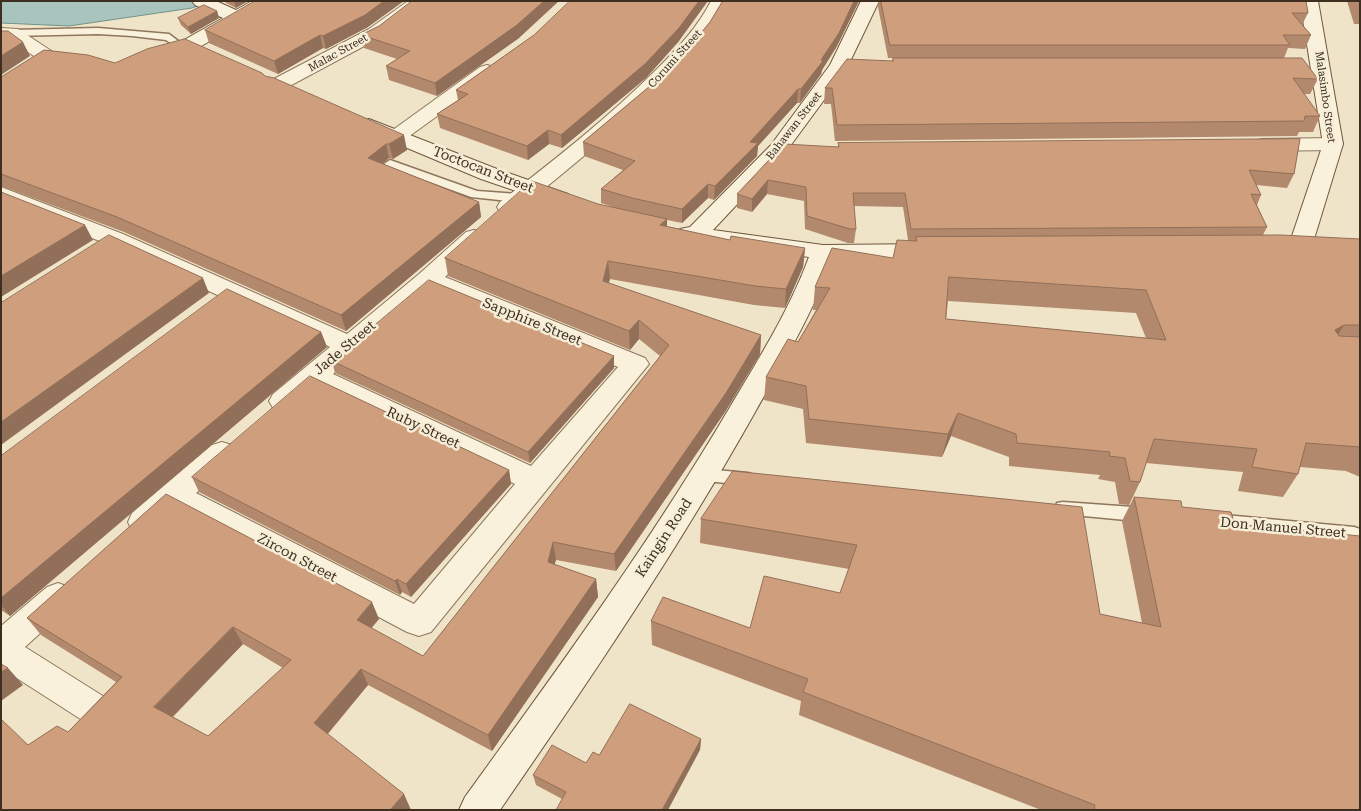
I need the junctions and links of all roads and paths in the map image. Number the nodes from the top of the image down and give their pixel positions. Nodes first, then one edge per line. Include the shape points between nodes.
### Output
1 (201, 1) edge
2 (265, 1) edge
3 (420, 1) edge
4 (720, 1) edge
5 (870, 1) edge
6 (1309, 1) edge
7 (236, 17) junction
8 (7, 33) edge
9 (178, 48) junction
10 (208, 52) edge
11 (46, 56) junction
12 (66, 58) edge
13 (503, 59) edge
14 (28, 67) edge
15 (297, 93) edge
16 (348, 116) edge
17 (397, 136) junction
18 (1333, 144) junction
19 (1244, 146) edge
20 (778, 149) junction
21 (806, 149) edge
22 (390, 164) dead end
23 (524, 193) junction
24 (1, 194) edge
25 (576, 204) edge
26 (669, 230) edge
27 (696, 235) junction
28 (114, 238) junction
29 (1250, 249) edge
30 (1299, 249) junction
31 (1325, 249) edge
32 (952, 251) edge
33 (823, 252) junction
34 (90, 254) edge
35 (428, 279) junction
36 (230, 292) junction
37 (206, 309) edge
38 (349, 345) junction
39 (312, 375) junction
40 (261, 419) edge
41 (240, 438) edge
42 (705, 475) junction
43 (535, 481) junction
44 (764, 481) edge
45 (174, 494) junction
46 (1049, 506) edge
47 (1167, 517) edge
48 (1197, 520) edge
49 (1354, 534) edge
50 (124, 539) edge
51 (81, 577) edge
52 (1, 649) edge
53 (94, 709) edge
54 (478, 810) edge

1 - 7 street
2 - 7 street
3 - 15 street, Malac Street via 375,33 269,81
4 - 23 street, Corumi Street via 713,15 681,55 644,93
5 - 20 street, Bahawan Street via 849,66
6 - 18 street, Malasimbo Street via 1311,66
7 - 9 street
8 - 9 lane via 132,33 169,37
8 - 11 street
9 - 10 street
11 - 12 street
11 - 14 street
13 - 17 street
16 - 17 street, Toctocan Street
17 - 23 street, Toctocan Street via 489,174
18 - 19 street
18 - 30 street, Malasimbo Street
20 - 21 street
20 - 27 street, Bahawan Street
22 - 23 lane via 475,194
23 - 25 street, Toctocan Street
23 - 35 street, Jade Street
24 - 28 street
26 - 27 street
27 - 33 street
28 - 34 street
28 - 36 street
29 - 30 street
30 - 31 street
32 - 33 street
33 - 42 street, Kaingin Road via 800,307
35 - 38 street, Jade Street
35 - 43 street, Sapphire Street via 636,364
36 - 37 street
36 - 38 street
38 - 39 street, Jade Street
39 - 40 street, Jade Street
39 - 43 street, Ruby Street
41 - 45 street
42 - 44 lane
42 - 54 street, Kaingin Road via 591,650
43 - 45 street, Zircon Street via 419,622
45 - 50 street
46 - 47 lane
48 - 49 lane, Don Manuel Street
51 - 52 street
52 - 53 street

